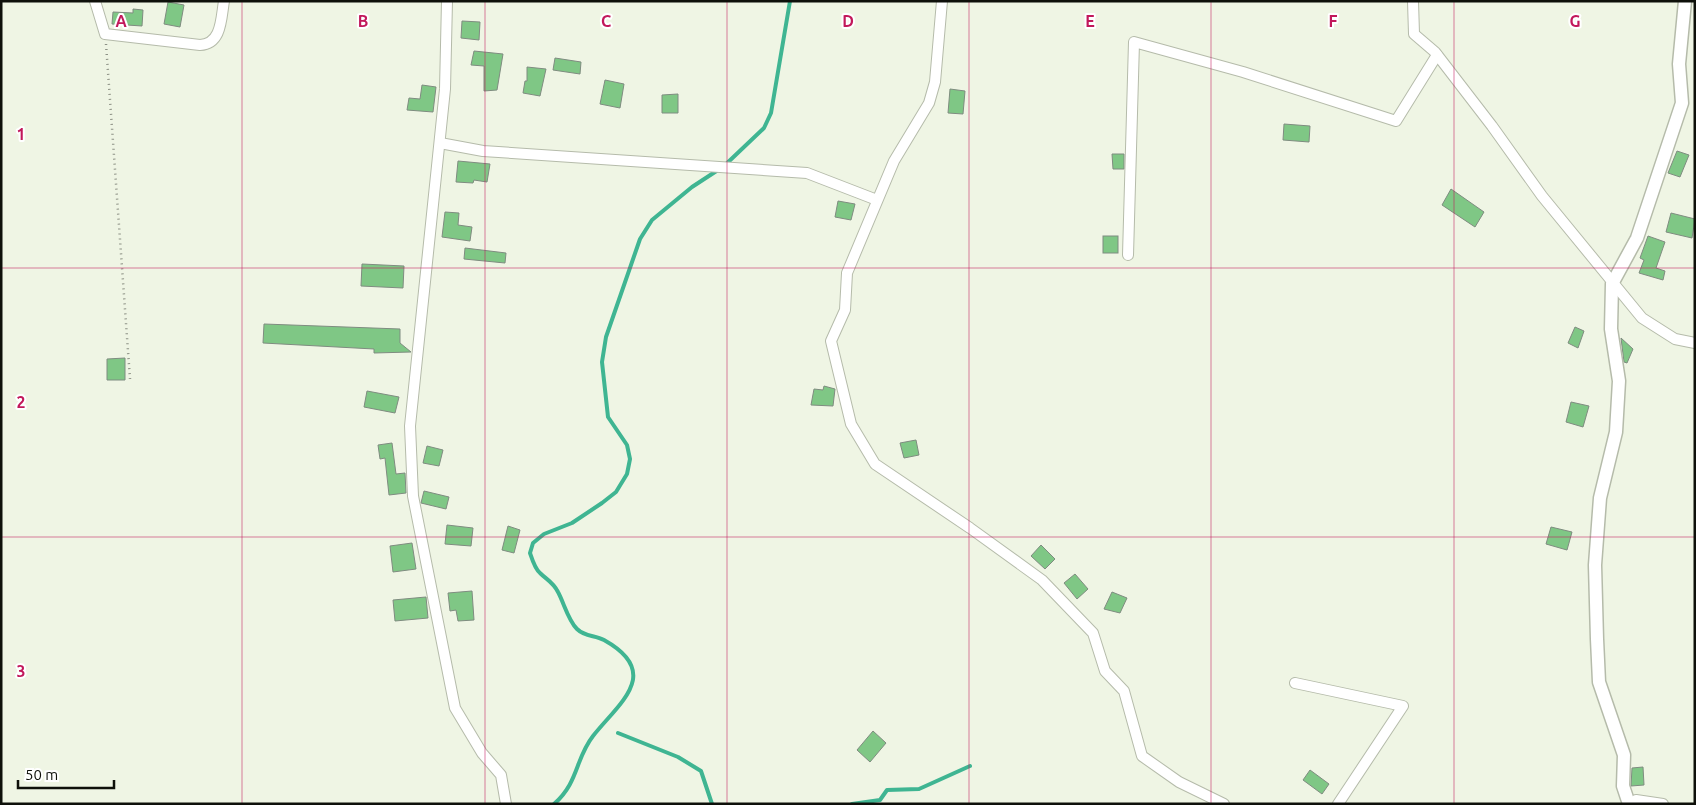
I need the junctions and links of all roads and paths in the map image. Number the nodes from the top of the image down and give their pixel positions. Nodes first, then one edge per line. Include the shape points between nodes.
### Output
1 (95, 1) edge
2 (224, 1) edge
3 (447, 1) edge
4 (942, 1) edge
5 (1413, 1) edge
6 (1685, 1) edge
7 (106, 34) junction
8 (1437, 55) junction
9 (440, 143) junction
10 (877, 200) junction
11 (1128, 255) dead end
12 (1612, 284) junction
13 (1695, 343) edge
14 (130, 379) dead end
15 (1295, 683) dead end
16 (506, 804) edge
17 (1224, 804) edge
18 (1338, 804) edge
19 (1631, 804) edge
20 (1663, 804) edge

1 - 7 street
2 - 7 street via 218,33 209,45
3 - 9 street
4 - 10 street via 935,82 929,103 894,161
5 - 8 street via 1414,34
6 - 12 street via 1679,64 1682,103 1637,238
7 - 14 path
8 - 11 street via 1396,121 1243,72 1134,42
8 - 12 street
9 - 10 street via 492,152 807,173
9 - 16 street via 410,426 413,496 455,708 482,752 501,775
10 - 17 street via 847,273 845,310 831,341 851,424 875,464 1042,580 1093,633 1105,670 1124,692 1142,756 1179,782
12 - 13 street via 1642,318 1675,339
12 - 19 street via 1611,329 1620,381 1616,432 1600,498 1595,565 1597,630 1599,682 1624,755 1623,786
15 - 18 street via 1404,706
19 - 20 street via 1636,800

